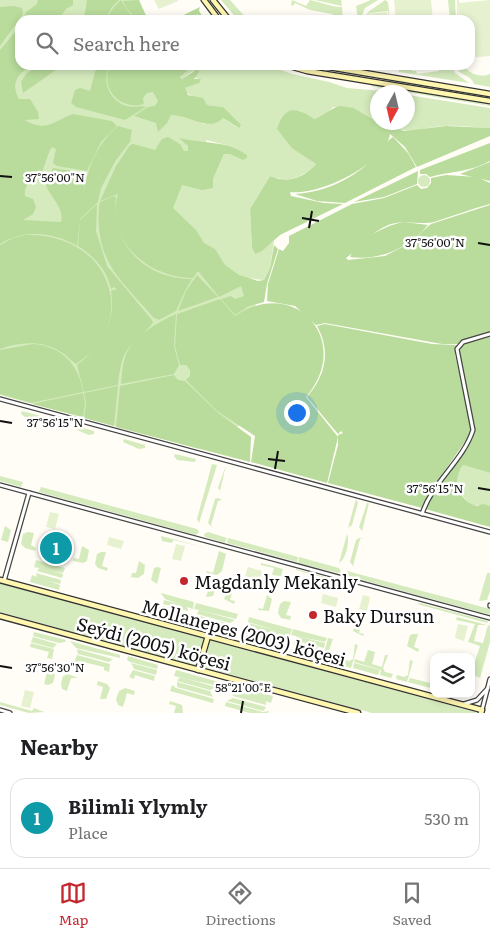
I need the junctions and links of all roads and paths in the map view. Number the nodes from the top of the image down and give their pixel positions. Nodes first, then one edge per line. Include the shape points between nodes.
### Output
1 (204, 0) edge
2 (213, 0) edge
3 (215, 15) edge
4 (225, 15) edge
5 (304, 70) edge
6 (347, 70) edge
7 (377, 75) junction
8 (375, 82) junction
9 (490, 94) edge
10 (490, 101) edge
11 (490, 334) edge
12 (0, 399) edge
13 (0, 485) edge
14 (29, 493) junction
15 (422, 514) junction
16 (490, 532) edge
17 (2, 581) edge
18 (0, 616) edge
19 (490, 618) edge
20 (208, 636) junction
21 (198, 670) junction
22 (490, 680) edge
23 (488, 688) junction
24 (460, 704) junction
25 (0, 710) edge
26 (481, 711) edge
27 (10, 713) edge
28 (358, 713) edge

1 - 3 street
2 - 4 street
5 - 8 street
6 - 7 street
7 - 8 street
7 - 9 street
8 - 10 street
11 - 15 street via 464,342 457,349 473,430 434,488
12 - 15 street
13 - 14 street
14 - 17 street
14 - 19 street
15 - 16 street
17 - 20 street, Mollanepes (2003) köçesi
18 - 21 street, Seýdi (2005) köçesi
20 - 21 street
20 - 24 street, Mollanepes (2003) köçesi
21 - 28 street, Seýdi (2005) köçesi
22 - 23 street
23 - 24 street via 477,700
23 - 26 street
24 - 26 street, Mollanepes (2003) köçesi
25 - 27 street

